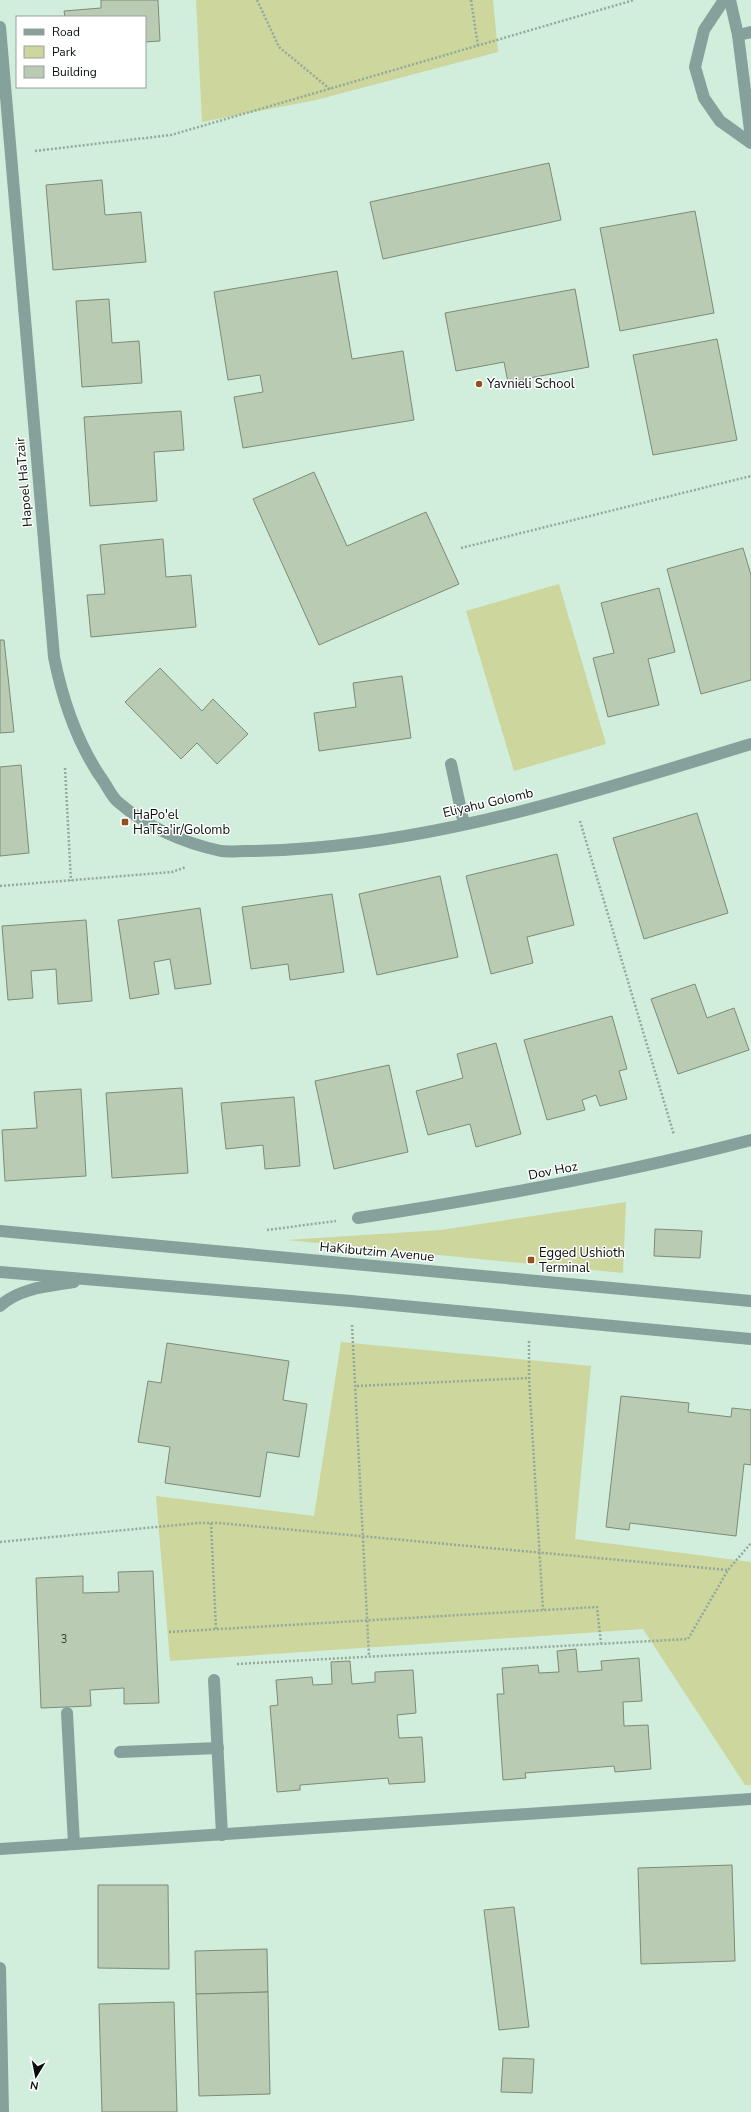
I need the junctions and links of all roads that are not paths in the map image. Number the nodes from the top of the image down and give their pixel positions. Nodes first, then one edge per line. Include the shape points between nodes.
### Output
1 (724, 0) edge
2 (730, 0) edge
3 (0, 27) edge
4 (751, 32) edge
5 (738, 35) junction
6 (751, 138) edge
7 (751, 143) edge
8 (5, 155) edge
9 (751, 744) edge
10 (451, 764) dead end
11 (464, 824) junction
12 (223, 851) joint
13 (751, 1140) edge
14 (358, 1218) dead end
15 (0, 1231) edge
16 (0, 1272) edge
17 (95, 1278) junction
18 (751, 1301) edge
19 (0, 1306) edge
20 (751, 1340) edge
21 (214, 1680) dead end
22 (67, 1713) dead end
23 (218, 1748) junction
24 (120, 1752) dead end
25 (751, 1799) edge
26 (222, 1834) junction
27 (74, 1844) junction
28 (0, 1849) edge
29 (0, 1968) edge
30 (3, 2112) edge

1 - 7 street via 704,30 695,67 704,98 720,121
2 - 5 street
3 - 8 street, Hapoel HaTzair
4 - 5 street
5 - 6 street
8 - 12 street, Hapoel HaTzair via 54,657 62,695 75,730 94,768 117,800 150,825 186,841
9 - 11 street, Eliyahu Golomb via 573,798
10 - 11 street
11 - 12 street, Eliyahu Golomb via 333,847 279,851
13 - 14 street, Dov Hoz via 557,1186
15 - 18 street, HaKibutzim Avenue
16 - 17 street
17 - 19 street via 22,1293
17 - 20 street
21 - 23 street
22 - 27 street
23 - 24 street
23 - 26 street
25 - 26 street
26 - 27 street
27 - 28 street
29 - 30 street

